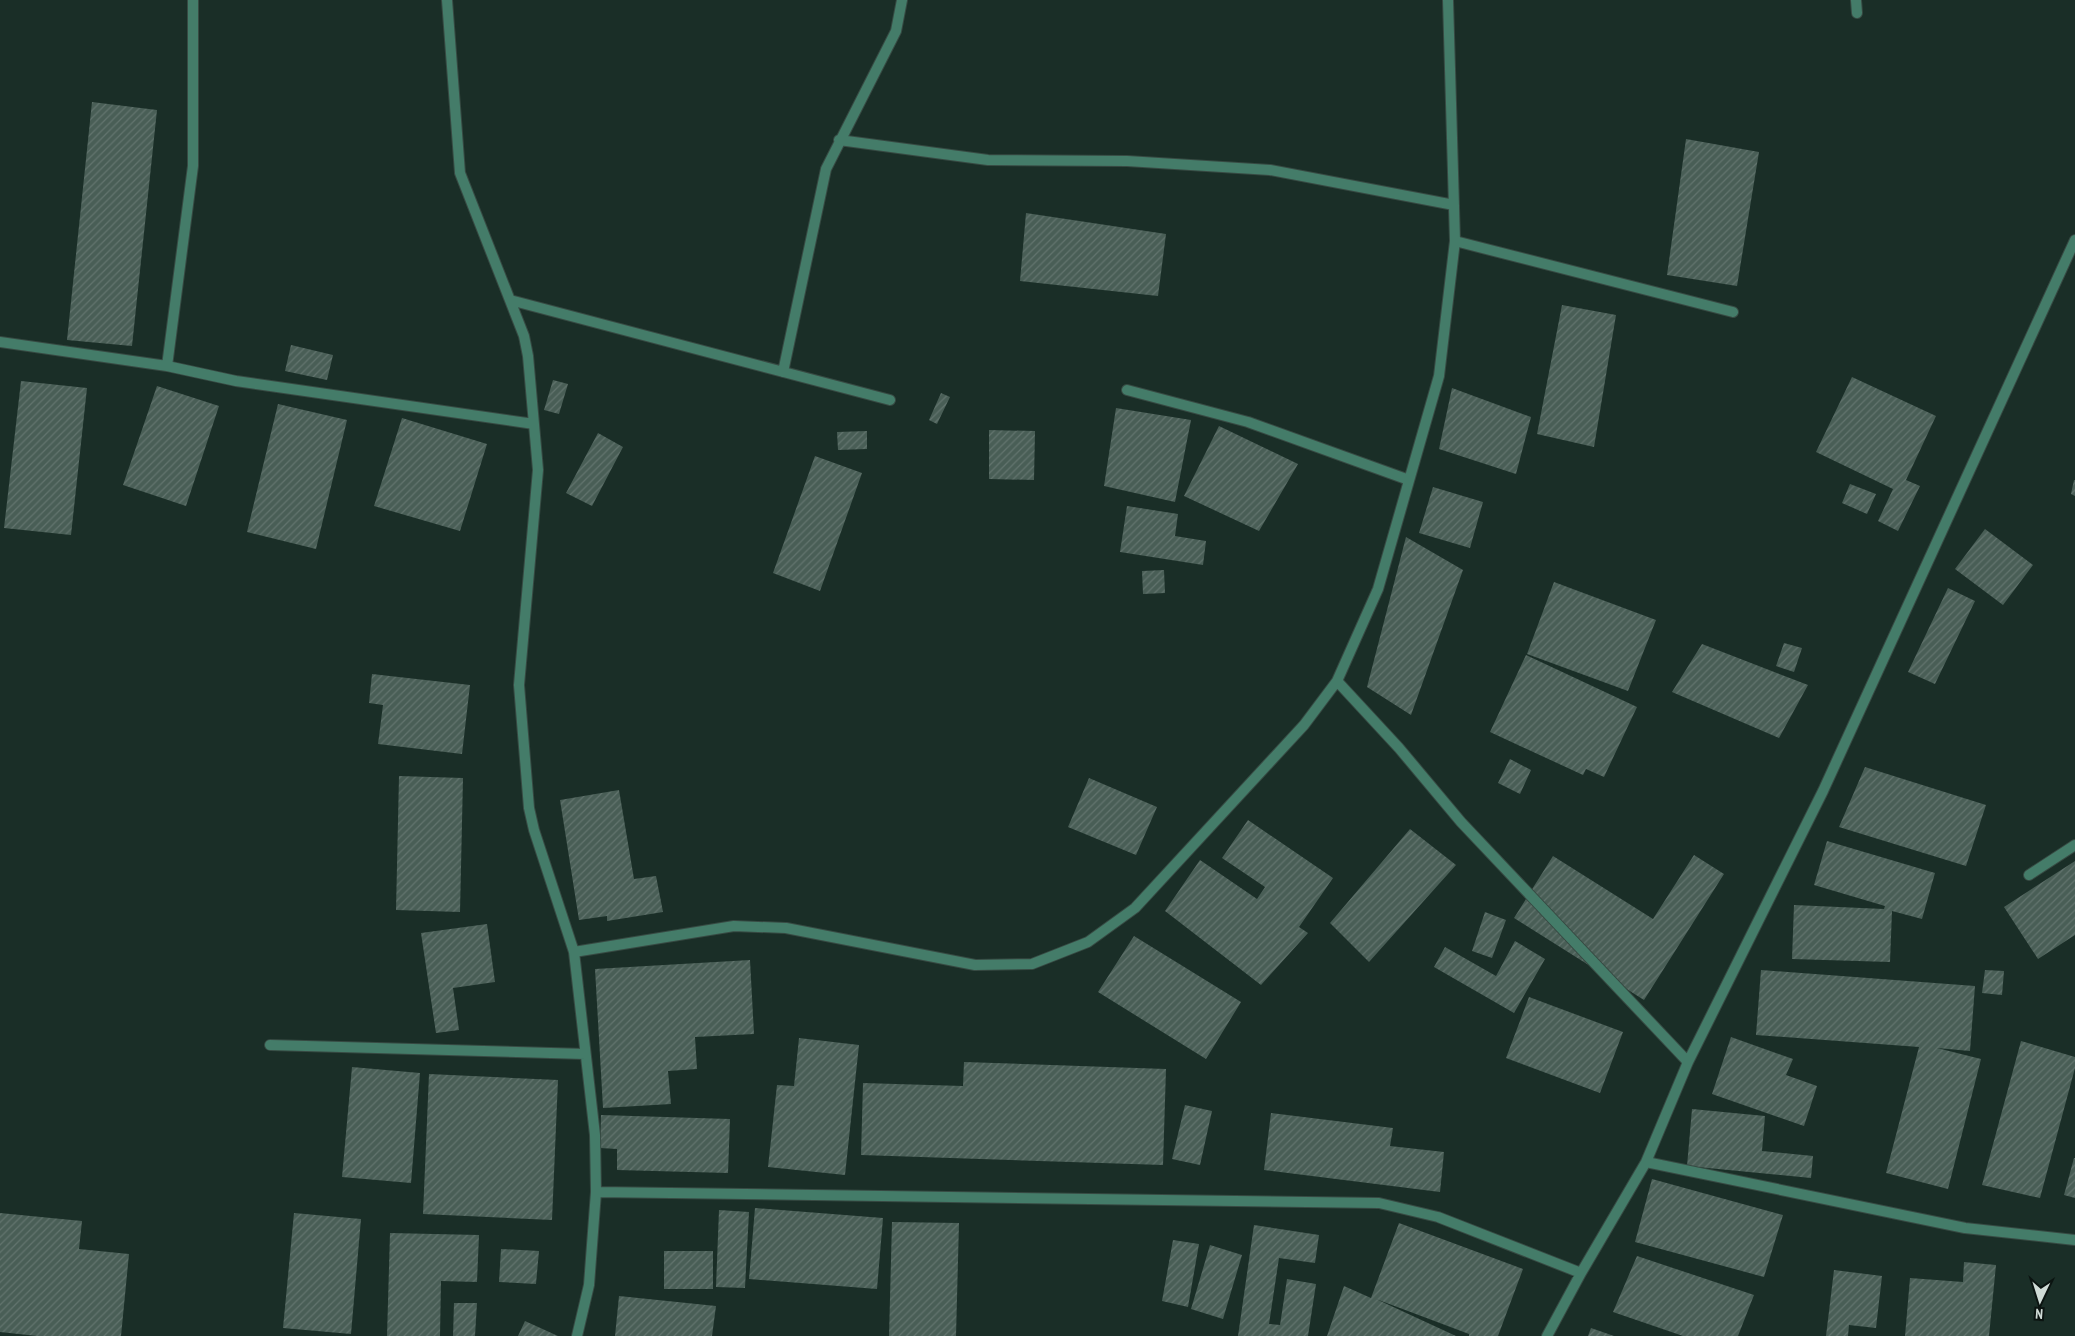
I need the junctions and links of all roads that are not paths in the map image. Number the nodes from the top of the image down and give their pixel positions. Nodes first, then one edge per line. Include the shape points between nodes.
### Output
1 (193, 0) edge
2 (447, 0) edge
3 (902, 0) edge
4 (1448, 0) edge
5 (1856, 0) edge
6 (1857, 13) dead end
7 (839, 140) junction
8 (1454, 205) junction
9 (2075, 240) edge
10 (1455, 241) junction
11 (510, 300) junction
12 (1733, 312) dead end
13 (0, 342) edge
14 (166, 366) junction
15 (783, 372) junction
16 (1127, 390) dead end
17 (890, 400) dead end
18 (534, 424) junction
19 (1409, 480) junction
20 (1336, 681) junction
21 (2075, 845) edge
22 (2029, 875) dead end
23 (574, 952) junction
24 (270, 1045) dead end
25 (586, 1054) junction
26 (1688, 1062) junction
27 (1646, 1162) junction
28 (596, 1192) junction
29 (2075, 1240) edge
30 (1581, 1273) junction
31 (577, 1336) edge
32 (1548, 1336) edge

1 - 14 street via 193,166
2 - 11 street via 460,173
3 - 7 street via 896,31
4 - 8 street
5 - 6 street
7 - 8 street via 988,160 1127,161 1270,170
7 - 15 street via 826,169
8 - 10 street
9 - 26 street via 1823,791
10 - 12 street
10 - 19 street via 1439,376
11 - 15 street
11 - 18 street via 528,356
13 - 14 street
14 - 18 street via 236,381
15 - 17 street
16 - 19 street via 1248,422
18 - 23 street via 538,470 519,684 529,808
19 - 20 street via 1378,589
20 - 23 street via 1304,725 1135,908 1088,942 1032,964 975,965 786,928 734,926
20 - 26 street via 1400,748 1461,822
21 - 22 street
23 - 25 street
24 - 25 street
25 - 28 street
26 - 27 street
27 - 29 street via 1965,1228
27 - 30 street
28 - 30 street via 1379,1203 1438,1217
28 - 31 street via 589,1285
30 - 32 street

